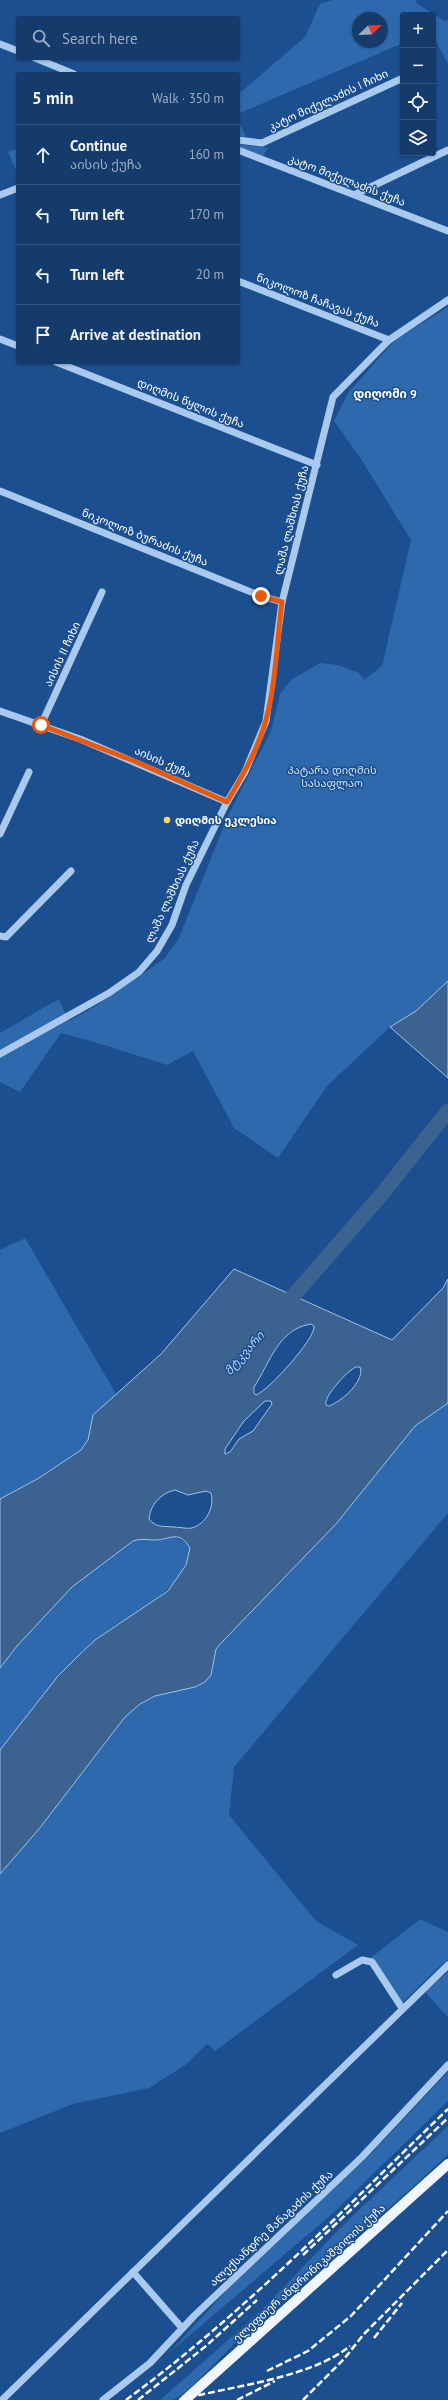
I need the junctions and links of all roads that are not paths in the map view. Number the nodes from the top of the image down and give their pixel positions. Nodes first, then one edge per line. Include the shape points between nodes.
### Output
1 (0, 44) edge
2 (16, 50) edge
3 (40, 60) edge
4 (69, 72) edge
5 (400, 79) edge
6 (240, 140) edge
7 (448, 150) edge
8 (240, 151) edge
9 (16, 189) edge
10 (10, 192) junction
11 (16, 194) edge
12 (356, 194) junction
13 (0, 195) edge
14 (448, 231) edge
15 (240, 282) edge
16 (448, 300) edge
17 (0, 339) edge
18 (389, 340) junction
19 (16, 345) edge
20 (61, 364) edge
21 (317, 464) junction
22 (0, 491) edge
23 (102, 592) dead end
24 (282, 602) junction
25 (0, 711) edge
26 (41, 725) junction
27 (29, 772) dead end
28 (227, 802) junction
29 (0, 834) edge
30 (71, 872) dead end
31 (0, 936) edge
32 (0, 1054) edge
33 (448, 1965) edge
34 (336, 1975) dead end
35 (402, 2008) junction
36 (448, 2065) edge
37 (448, 2164) edge
38 (133, 2272) junction
39 (182, 2328) junction
40 (2, 2400) edge
41 (103, 2400) edge
42 (185, 2400) edge

1 - 2 street
3 - 4 street
5 - 6 street, კატო მიქელაძის I ჩიხი via 262,143
7 - 12 street
8 - 12 street, კატო მიქელაძის ქუჩა
9 - 10 street
10 - 11 street
10 - 13 street
12 - 14 street, კატო მიქელაძის ქუჩა
15 - 18 street, ნიკოლოზ ჩაჩავას ქუჩა
16 - 18 street, ლაშა ლაშხიას ქუჩა
17 - 19 street
18 - 21 street, ლაშა ლაშხიას ქუჩა via 333,397
20 - 21 street, დიღმის წყლის ქუჩა
21 - 24 street, ლაშა ლაშხიას ქუჩა
22 - 24 street, ნიკოლოზ ბურაძის ქუჩა via 261,596
23 - 26 street, აისის II ჩიხი
24 - 28 street, ლაშა ლაშხიას ქუჩა via 266,721 245,772
25 - 26 street, აისის ქუჩა
26 - 28 street, აისის ქუჩა via 127,758
27 - 29 street
28 - 32 street, ლაშა ლაშხიას ქუჩა via 186,885 172,925 157,951 139,972 109,993
30 - 31 street via 6,937
33 - 35 street
34 - 35 street via 362,1960 372,1962
35 - 38 street
36 - 39 street, ალექსანდრე მანაგაძის ქუჩა via 362,2157
37 - 42 main road, ელეფთერ ანდრონიკაშვილის ქუჩა
38 - 39 street
38 - 40 street
39 - 41 street, ალექსანდრე მანაგაძის ქუჩა via 150,2363

